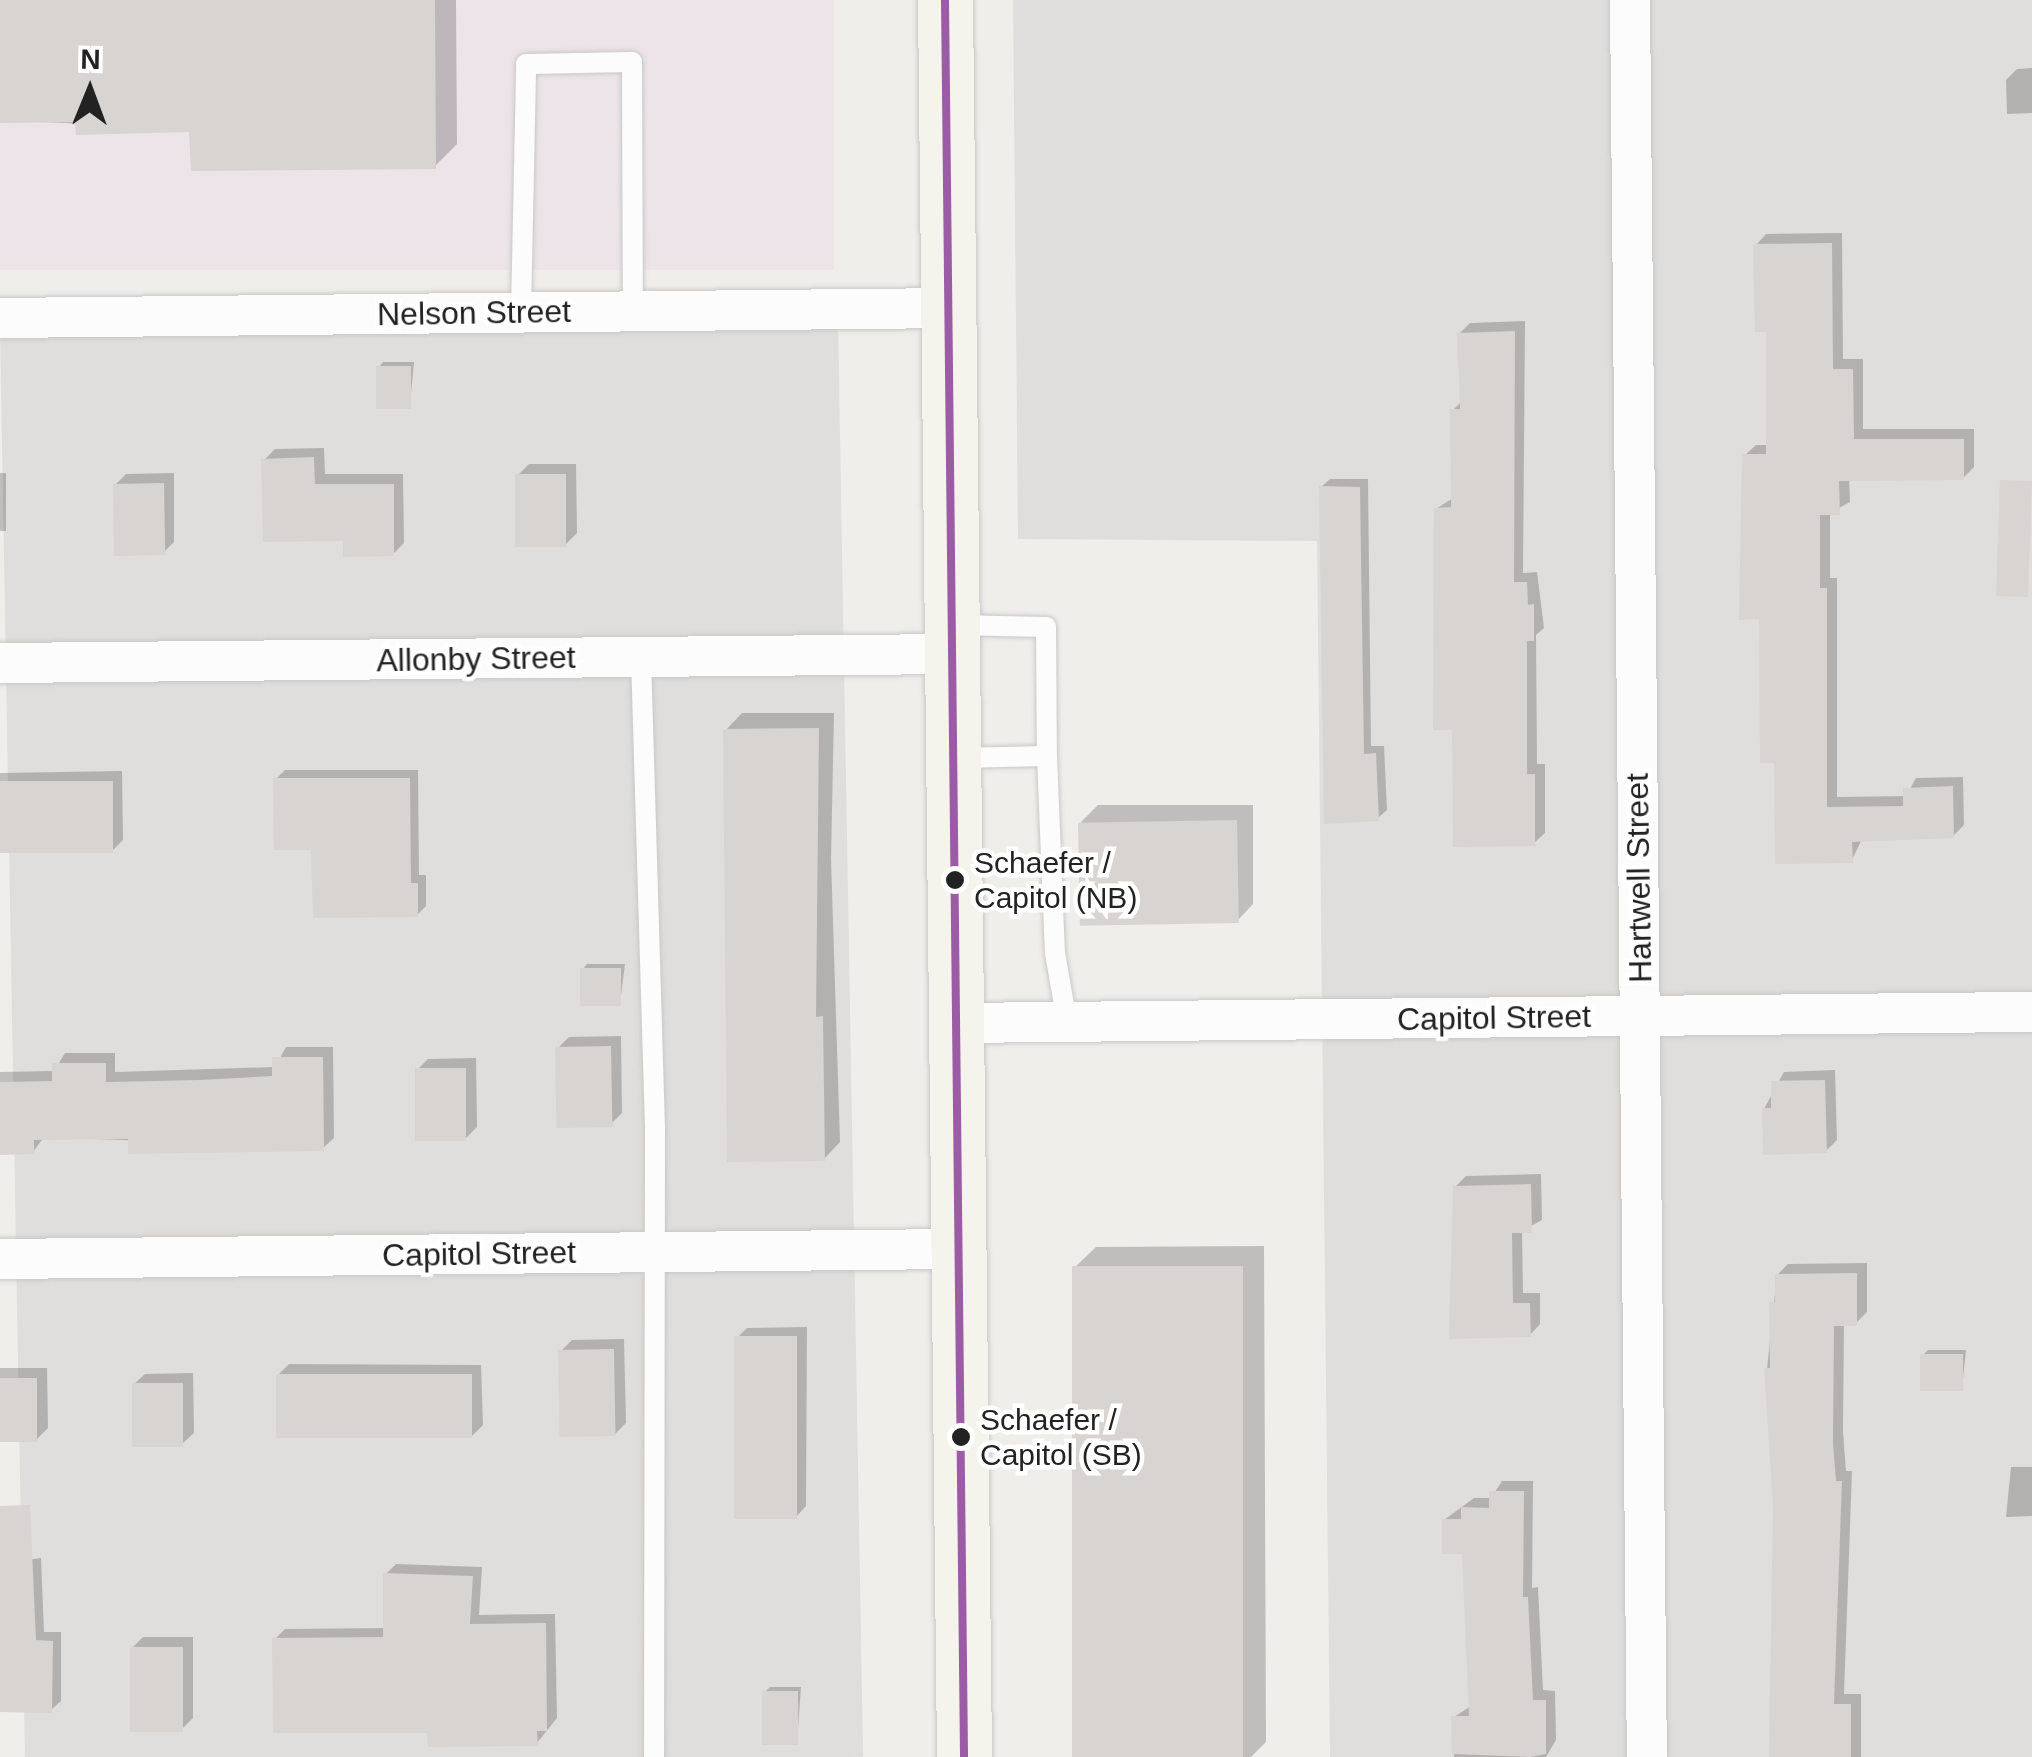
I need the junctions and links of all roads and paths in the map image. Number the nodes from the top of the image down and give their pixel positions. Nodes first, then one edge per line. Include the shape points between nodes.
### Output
1 (946, 0) edge
2 (1630, 0) edge
3 (949, 308) junction
4 (633, 311) junction
5 (521, 312) junction
6 (0, 318) edge
7 (952, 640) junction
8 (641, 657) junction
9 (0, 664) edge
10 (1047, 756) junction
11 (953, 758) junction
12 (2032, 1012) edge
13 (1640, 1016) junction
14 (1066, 1022) junction
15 (956, 1023) junction
16 (958, 1249) junction
17 (653, 1252) junction
18 (0, 1258) edge
19 (654, 1757) edge
20 (964, 1757) edge
21 (1647, 1757) edge

1 - 3 street
2 - 13 street, Hartwell Street
3 - 4 street, Nelson Street
3 - 7 street
4 - 5 street, Nelson Street
4 - 5 lane via 632,62 526,64
5 - 6 street, Nelson Street
7 - 8 street, Allonby Street
7 - 10 lane via 1046,627
7 - 11 street
8 - 9 street, Allonby Street
8 - 17 lane
10 - 11 lane
10 - 14 lane via 1055,952
11 - 15 street
12 - 13 street, Capitol Street
13 - 14 street, Capitol Street
13 - 21 street, Hartwell Street
14 - 15 street, Capitol Street
15 - 16 street
16 - 17 street, Capitol Street
16 - 20 street
17 - 18 street, Capitol Street
17 - 19 lane

